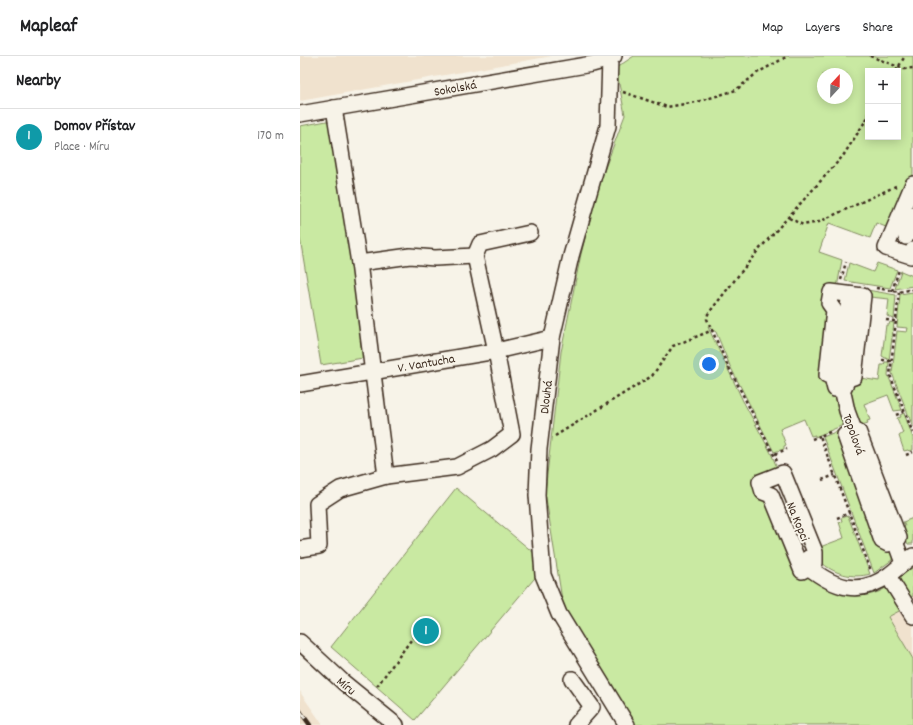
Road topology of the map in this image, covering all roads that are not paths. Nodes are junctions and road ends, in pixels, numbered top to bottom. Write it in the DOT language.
graph roads {
  1 [pos="612,58"];
  2 [pos="334,108"];
  3 [pos="300,114"];
  4 [pos="906,184"];
  5 [pos="913,214"];
  6 [pos="530,233"];
  7 [pos="910,244"];
  8 [pos="475,256"];
  9 [pos="359,263"];
  10 [pos="849,299"];
  11 [pos="552,338"];
  12 [pos="496,351"];
  13 [pos="374,371"];
  14 [pos="300,384"];
  15 [pos="841,387"];
  16 [pos="386,476"];
  17 [pos="300,549"];
  18 [pos="908,559"];
  19 [pos="808,567"];
  20 [pos="882,579"];
  21 [pos="913,616"];
  22 [pos="300,642"];
  23 [pos="572,679"];
  24 [pos="396,725"];
  25 [pos="576,725"];
  26 [pos="627,725"];
  1 -- 2 [label="street, Sokolská"];
  1 -- 11 [label="street, Dlouhá"];
  2 -- 3 [label="street, Sokolská"];
  2 -- 9 [label="street"];
  4 -- 7 [label="street"];
  5 -- 7 [label="street"];
  6 -- 8 [label="street"];
  8 -- 9 [label="street"];
  8 -- 12 [label="street"];
  9 -- 13 [label="street"];
  10 -- 15 [label="street, Topolová"];
  11 -- 12 [label="street, V. Vantucha"];
  11 -- 26 [label="street, Dlouhá"];
  12 -- 13 [label="street, V. Vantucha"];
  12 -- 16 [label="street"];
  13 -- 14 [label="street, V. Vantucha"];
  13 -- 16 [label="street"];
  15 -- 15 [label="street"];
  15 -- 18 [label="street, Topolová"];
  16 -- 17 [label="street"];
  18 -- 20 [label="street"];
  19 -- 19 [label="street, Na Kopci"];
  19 -- 20 [label="street"];
  20 -- 21 [label="street"];
  22 -- 24 [label="street, Míru"];
  23 -- 25 [label="street"];
}
